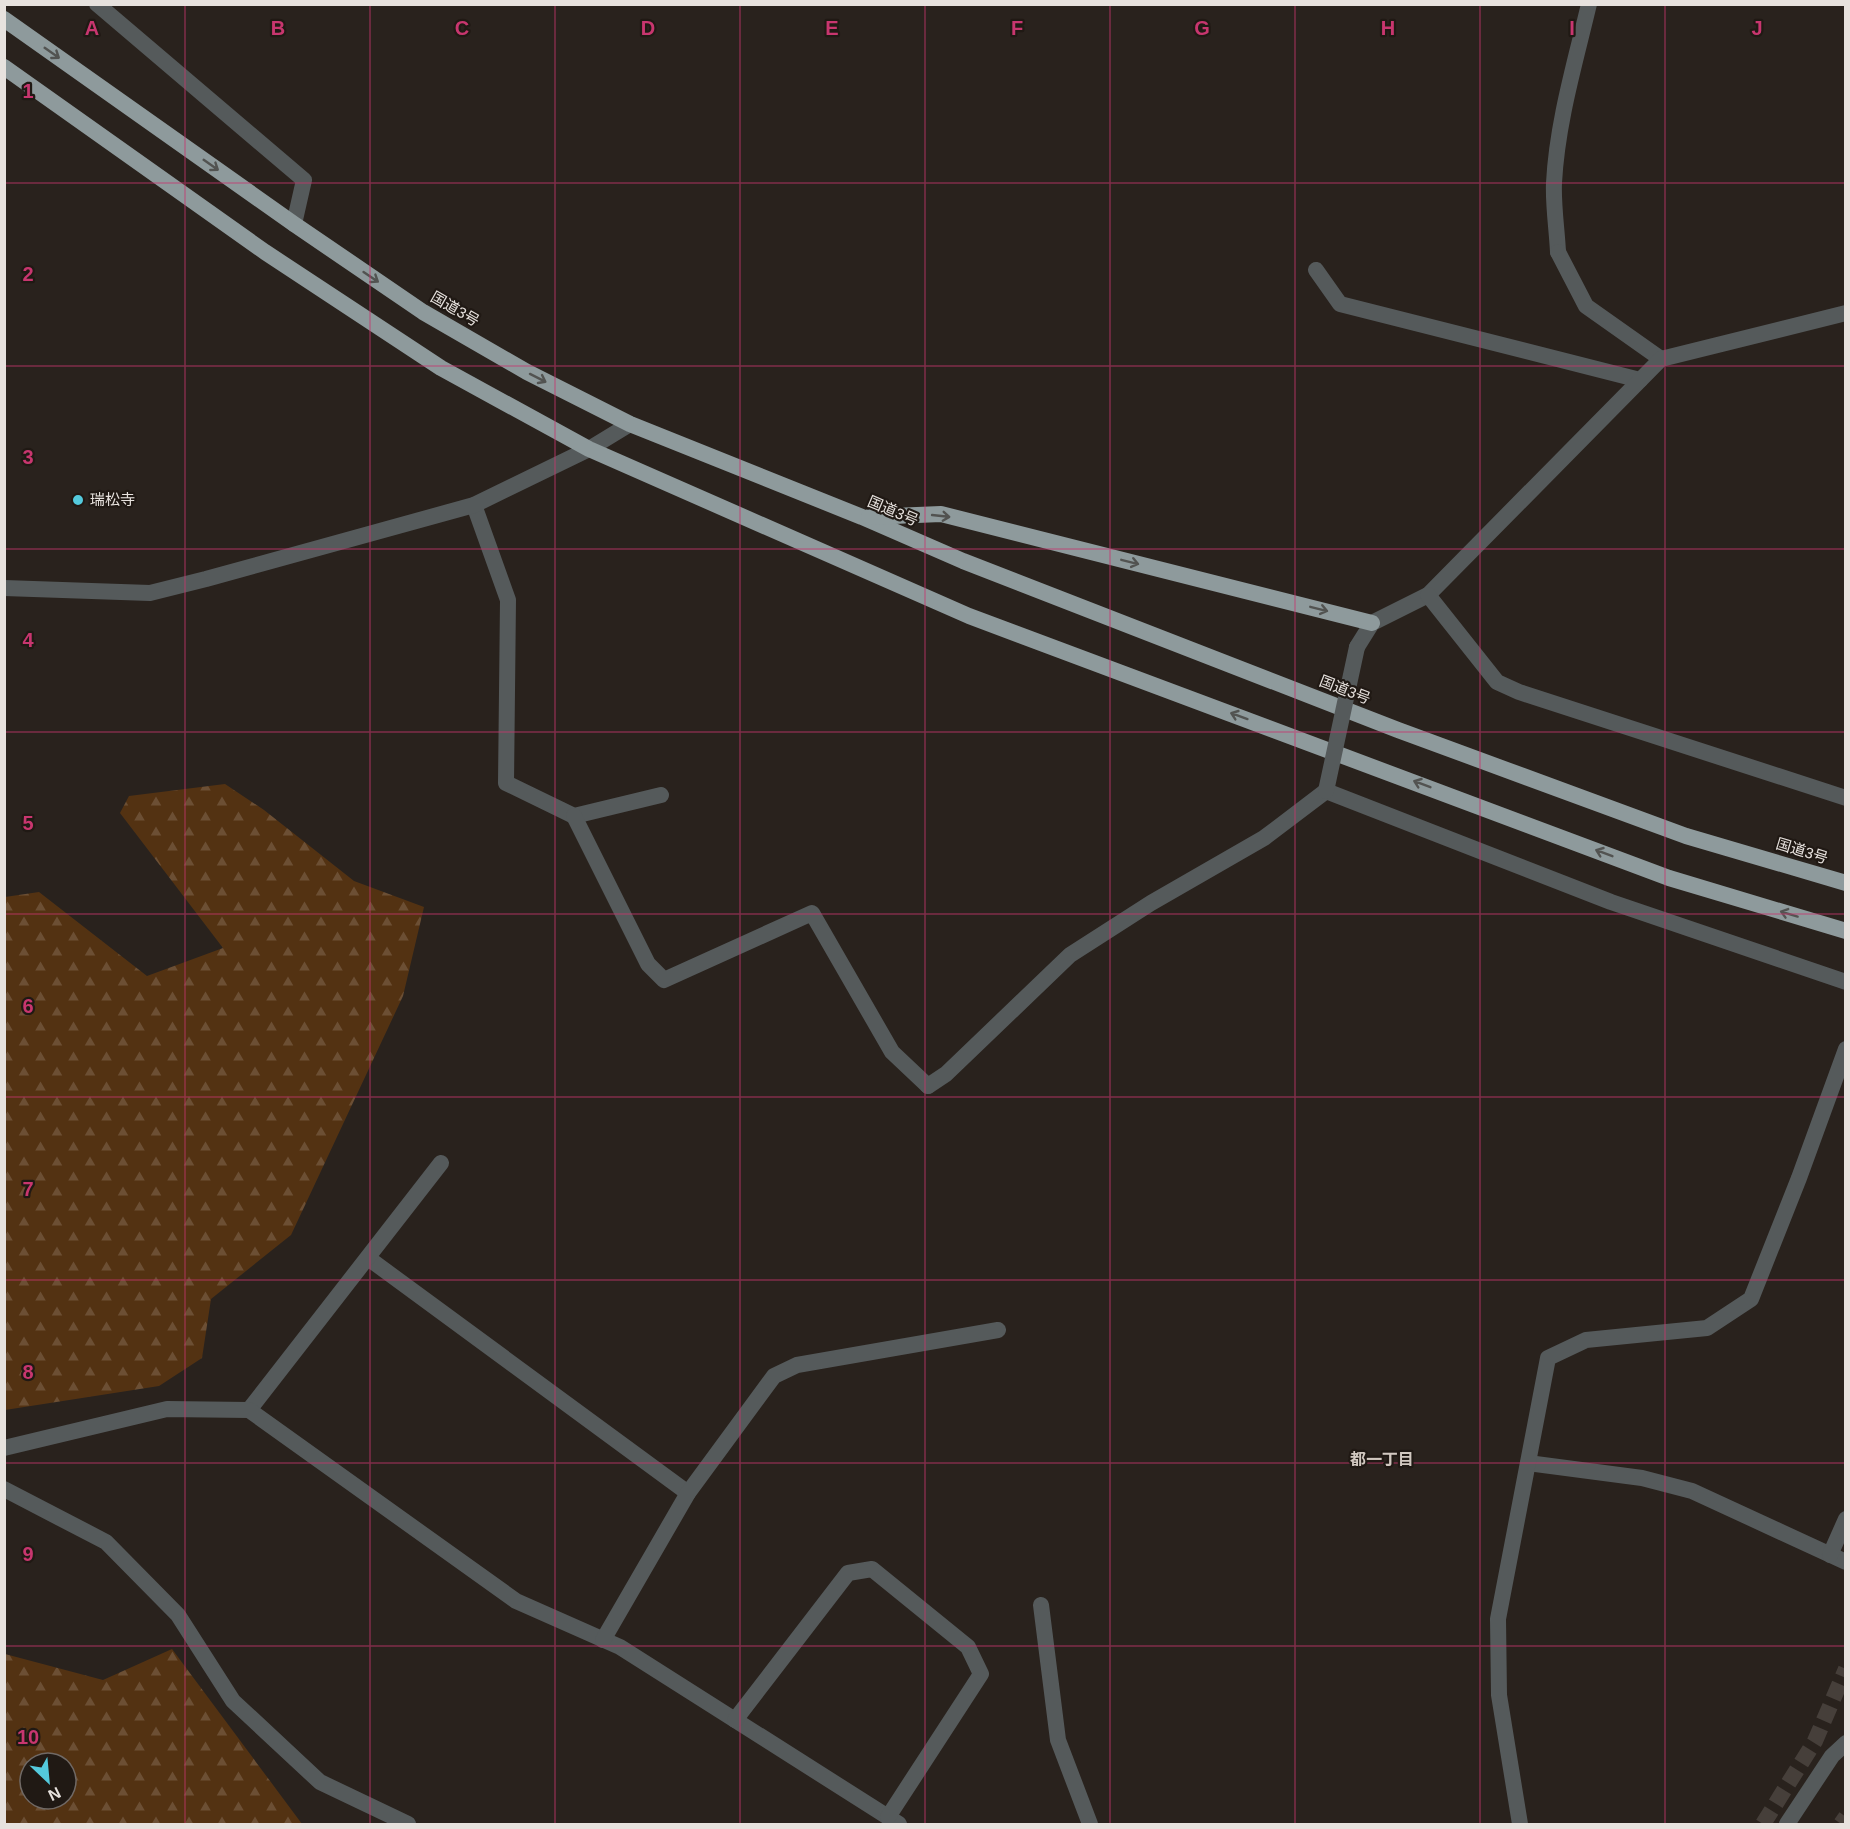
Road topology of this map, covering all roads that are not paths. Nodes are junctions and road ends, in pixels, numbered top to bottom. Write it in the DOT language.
graph roads {
  1 [pos="97,4"];
  2 [pos="1588,4"];
  3 [pos="4,19"];
  4 [pos="4,67"];
  5 [pos="294,224"];
  6 [pos="1316,270"];
  7 [pos="1845,313"];
  8 [pos="1660,359"];
  9 [pos="1640,380"];
  10 [pos="630,424"];
  11 [pos="589,449"];
  12 [pos="474,505"];
  13 [pos="862,517"];
  14 [pos="4,588"];
  15 [pos="1428,595"];
  16 [pos="1372,622"];
  17 [pos="1326,791"];
  18 [pos="661,795"];
  19 [pos="1845,798"];
  20 [pos="574,816"];
  21 [pos="1845,883"];
  22 [pos="1845,931"];
  23 [pos="1845,982"];
  24 [pos="1845,1049"];
  25 [pos="441,1163"];
  26 [pos="368,1258"];
  27 [pos="998,1330"];
  28 [pos="249,1410"];
  29 [pos="4,1448"];
  30 [pos="1528,1463"];
  31 [pos="4,1489"];
  32 [pos="688,1493"];
  33 [pos="1845,1519"];
  34 [pos="1830,1555"];
  35 [pos="1845,1562"];
  36 [pos="1041,1605"];
  37 [pos="603,1640"];
  38 [pos="735,1720"];
  39 [pos="1845,1743"];
  40 [pos="893,1821"];
  41 [pos="408,1824"];
  42 [pos="1090,1824"];
  43 [pos="1520,1824"];
  44 [pos="1786,1824"];
  1 -- 5 [label="street"];
  2 -- 8 [label="street"];
  3 -- 5 [label="highway, 国道3号, one-way"];
  4 -- 11 [label="highway"];
  5 -- 10 [label="highway, 国道3号, one-way"];
  6 -- 9 [label="street"];
  7 -- 8 [label="street"];
  8 -- 9 [label="street"];
  9 -- 15 [label="street"];
  10 -- 11 [label="street"];
  10 -- 13 [label="highway, 国道3号"];
  11 -- 12 [label="street"];
  22 -- 11 [label="highway, one-way"];
  12 -- 14 [label="street"];
  12 -- 20 [label="street"];
  13 -- 16 [label="highway, one-way"];
  13 -- 21 [label="highway, 国道3号"];
  15 -- 16 [label="street"];
  15 -- 19 [label="street"];
  16 -- 17 [label="street, bridge"];
  17 -- 20 [label="street"];
  17 -- 23 [label="street"];
  18 -- 20 [label="street"];
  24 -- 30 [label="street"];
  25 -- 26 [label="street"];
  26 -- 28 [label="street"];
  26 -- 32 [label="street"];
  27 -- 32 [label="street"];
  28 -- 29 [label="street"];
  28 -- 37 [label="street"];
  30 -- 34 [label="street"];
  30 -- 43 [label="street"];
  31 -- 41 [label="street"];
  32 -- 37 [label="street"];
  33 -- 34 [label="street"];
  34 -- 35 [label="street"];
  36 -- 42 [label="street"];
  37 -- 38 [label="street"];
  38 -- 40 [label="street"];
  38 -- 40 [label="street"];
  39 -- 44 [label="street"];
}
